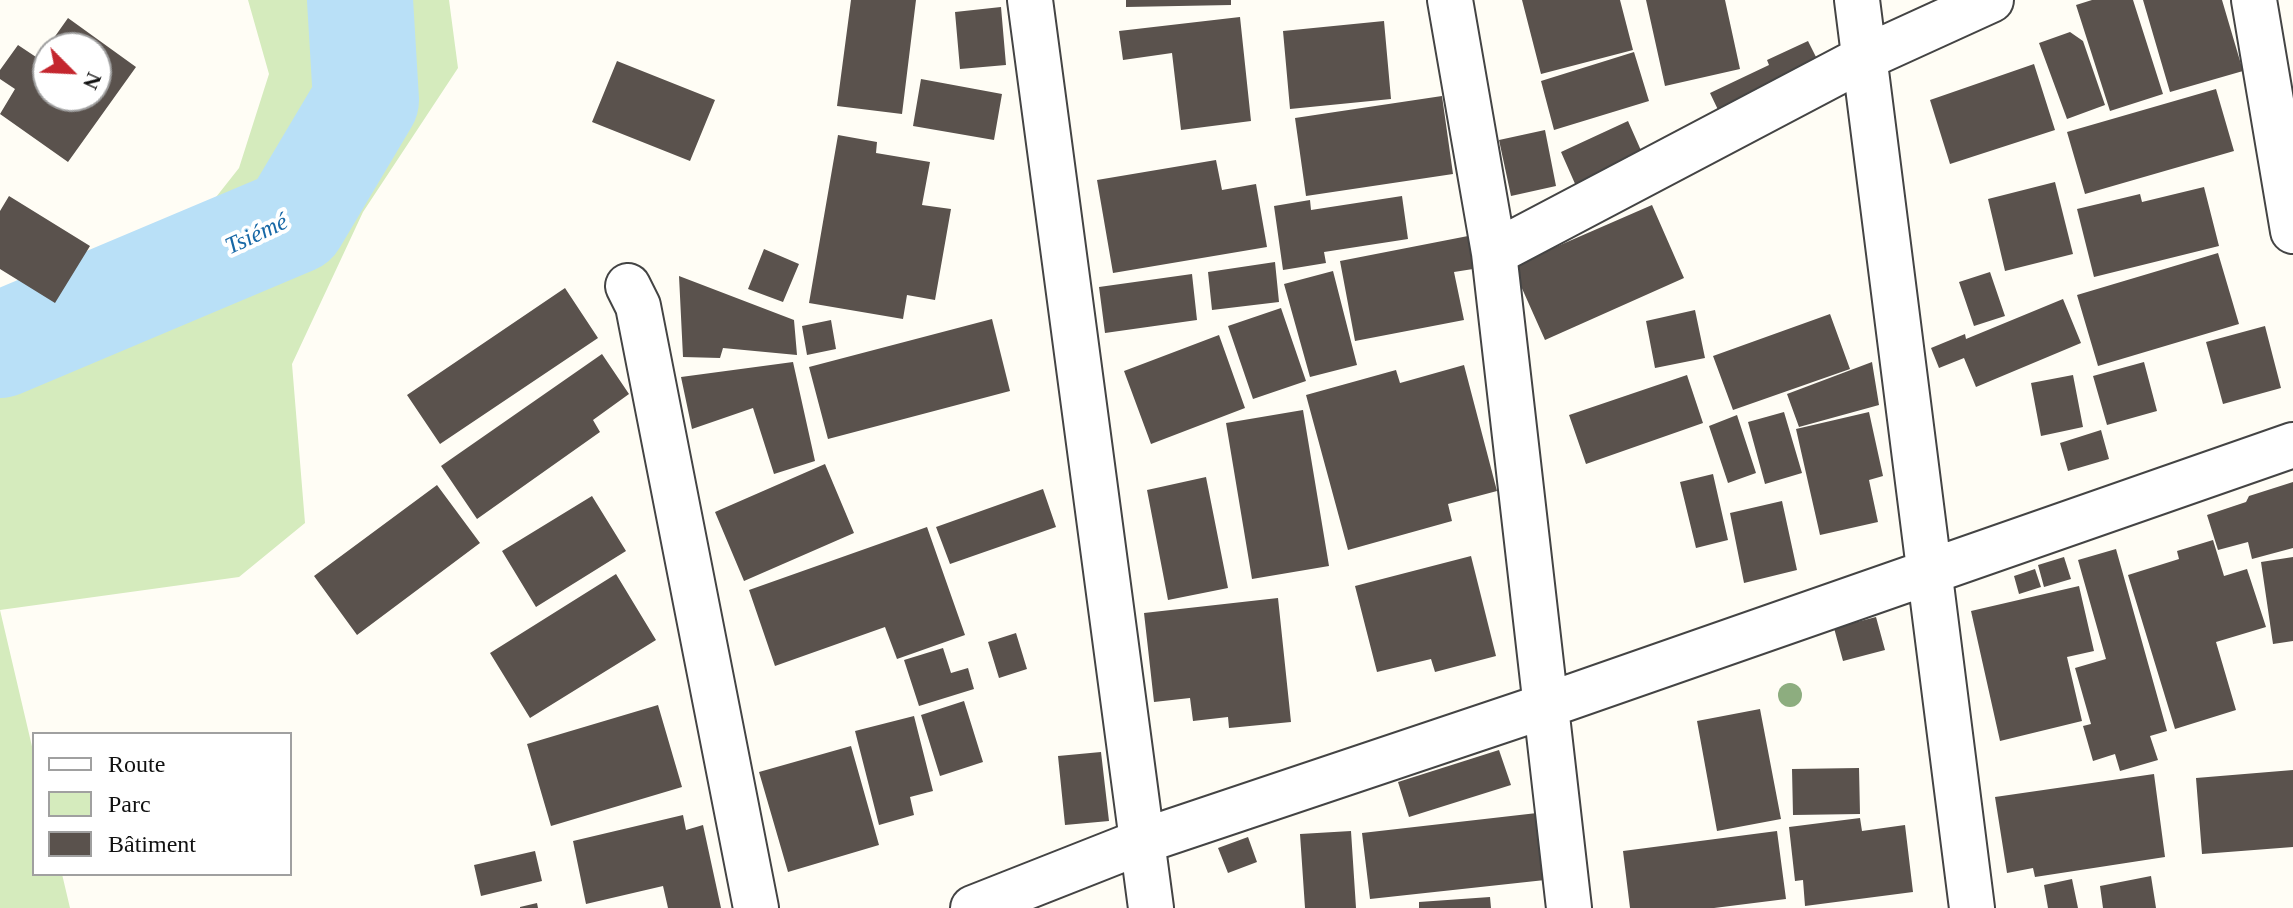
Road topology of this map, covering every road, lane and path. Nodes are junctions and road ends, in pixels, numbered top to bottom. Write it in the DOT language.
graph roads {
  1 [pos="1030,0"];
  2 [pos="1450,0"];
  3 [pos="1857,0"];
  4 [pos="1991,0"];
  5 [pos="2254,0"];
  6 [pos="1866,57"];
  7 [pos="2293,231"];
  8 [pos="1494,253"];
  9 [pos="628,286"];
  10 [pos="2293,445"];
  11 [pos="1928,574"];
  12 [pos="1545,706"];
  13 [pos="1143,841"];
  14 [pos="756,908"];
  15 [pos="973,908"];
  16 [pos="1151,908"];
  17 [pos="1569,908"];
  18 [pos="1972,908"];
  1 -- 13 [label="street"];
  2 -- 8 [label="street"];
  3 -- 6 [label="street"];
  4 -- 6 [label="street"];
  5 -- 7 [label="street"];
  6 -- 8 [label="street"];
  6 -- 11 [label="street"];
  8 -- 12 [label="street"];
  9 -- 14 [label="street"];
  10 -- 11 [label="street"];
  11 -- 12 [label="street"];
  11 -- 18 [label="street"];
  12 -- 13 [label="street"];
  12 -- 17 [label="street"];
  13 -- 15 [label="street"];
  13 -- 16 [label="street"];
}
